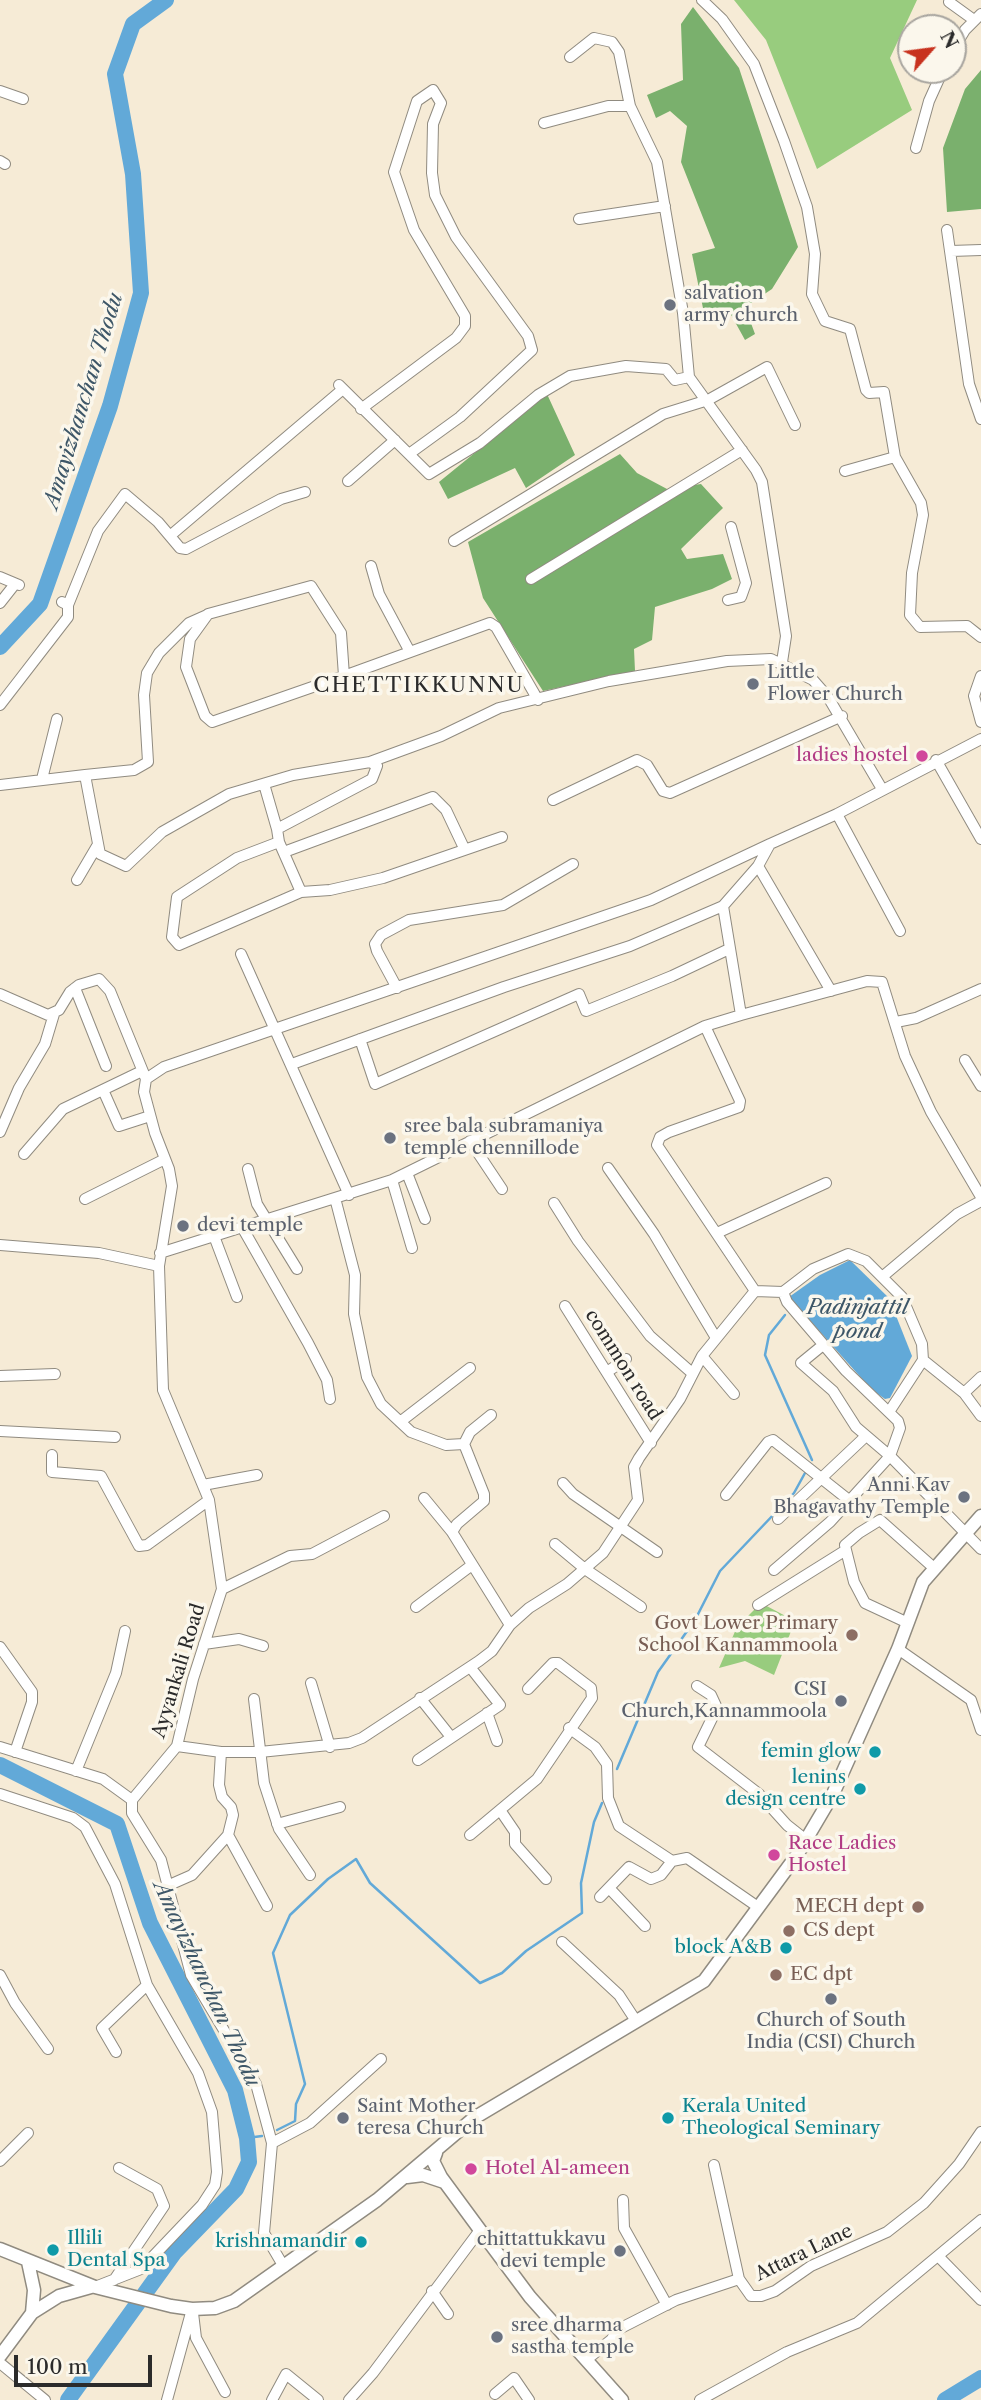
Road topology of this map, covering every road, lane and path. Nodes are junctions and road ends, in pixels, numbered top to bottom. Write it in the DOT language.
graph roads {
  1 [pos="702,0"];
  2 [pos="949,2"];
  3 [pos="977,17"];
  4 [pos="570,57"];
  5 [pos="937,84"];
  6 [pos="0,90"];
  7 [pos="23,99"];
  8 [pos="630,107"];
  9 [pos="544,123"];
  10 [pos="916,148"];
  11 [pos="665,206"];
  12 [pos="579,219"];
  13 [pos="947,230"];
  14 [pos="981,250"];
  15 [pos="951,251"];
  16 [pos="689,377"];
  17 [pos="708,400"];
  18 [pos="361,409"];
  19 [pos="981,419"];
  20 [pos="795,425"];
  21 [pos="395,440"];
  22 [pos="742,450"];
  23 [pos="410,454"];
  24 [pos="895,457"];
  25 [pos="845,471"];
  26 [pos="348,481"];
  27 [pos="305,492"];
  28 [pos="731,527"];
  29 [pos="171,535"];
  30 [pos="454,541"];
  31 [pos="372,566"];
  32 [pos="0,577"];
  33 [pos="531,579"];
  34 [pos="728,600"];
  35 [pos="0,603"];
  36 [pos="208,614"];
  37 [pos="981,637"];
  38 [pos="410,652"];
  39 [pos="782,662"];
  40 [pos="344,676"];
  41 [pos="981,676"];
  42 [pos="538,700"];
  43 [pos="0,705"];
  44 [pos="842,716"];
  45 [pos="57,719"];
  46 [pos="981,722"];
  47 [pos="981,739"];
  48 [pos="936,760"];
  49 [pos="370,762"];
  50 [pos="85,775"];
  51 [pos="42,779"];
  52 [pos="264,784"];
  53 [pos="0,785"];
  54 [pos="882,789"];
  55 [pos="553,800"];
  56 [pos="836,814"];
  57 [pos="277,829"];
  58 [pos="502,837"];
  59 [pos="981,839"];
  60 [pos="770,844"];
  61 [pos="97,846"];
  62 [pos="282,847"];
  63 [pos="464,848"];
  64 [pos="573,864"];
  65 [pos="758,866"];
  66 [pos="76,880"];
  67 [pos="302,892"];
  68 [pos="723,906"];
  69 [pos="900,931"];
  70 [pos="729,949"];
  71 [pos="241,954"];
  72 [pos="75,988"];
  73 [pos="397,988"];
  74 [pos="981,989"];
  75 [pos="831,990"];
  76 [pos="0,994"];
  77 [pos="54,1014"];
  78 [pos="741,1015"];
  79 [pos="896,1022"];
  80 [pos="705,1026"];
  81 [pos="275,1030"];
  82 [pos="359,1039"];
  83 [pos="965,1060"];
  84 [pos="292,1064"];
  85 [pos="106,1066"];
  86 [pos="144,1075"];
  87 [pos="981,1086"];
  88 [pos="103,1090"];
  89 [pos="150,1116"];
  90 [pos="0,1132"];
  91 [pos="470,1141"];
  92 [pos="24,1154"];
  93 [pos="165,1159"];
  94 [pos="608,1168"];
  95 [pos="248,1169"];
  96 [pos="407,1172"];
  97 [pos="392,1180"];
  98 [pos="826,1183"];
  99 [pos="502,1189"];
  100 [pos="349,1195"];
  101 [pos="335,1198"];
  102 [pos="85,1199"];
  103 [pos="981,1199"];
  104 [pos="554,1203"];
  105 [pos="266,1219"];
  106 [pos="425,1219"];
  107 [pos="242,1227"];
  108 [pos="717,1233"];
  109 [pos="214,1236"];
  110 [pos="0,1245"];
  111 [pos="412,1248"];
  112 [pos="160,1253"];
  113 [pos="159,1266"];
  114 [pos="297,1269"];
  115 [pos="882,1277"];
  116 [pos="755,1291"];
  117 [pos="783,1292"];
  118 [pos="237,1297"];
  119 [pos="565,1306"];
  120 [pos="716,1338"];
  121 [pos="824,1345"];
  122 [pos="702,1356"];
  123 [pos="626,1359"];
  124 [pos="923,1360"];
  125 [pos="470,1368"];
  126 [pos="607,1372"];
  127 [pos="692,1373"];
  128 [pos="55,1374"];
  129 [pos="0,1376"];
  130 [pos="981,1377"];
  131 [pos="734,1394"];
  132 [pos="964,1394"];
  133 [pos="330,1399"];
  134 [pos="888,1412"];
  135 [pos="491,1415"];
  136 [pos="981,1416"];
  137 [pos="400,1422"];
  138 [pos="0,1432"];
  139 [pos="866,1436"];
  140 [pos="116,1437"];
  141 [pos="651,1443"];
  142 [pos="464,1444"];
  143 [pos="52,1455"];
  144 [pos="890,1456"];
  145 [pos="257,1475"];
  146 [pos="822,1478"];
  147 [pos="563,1483"];
  148 [pos="203,1485"];
  149 [pos="726,1495"];
  150 [pos="424,1498"];
  151 [pos="209,1500"];
  152 [pos="850,1501"];
  153 [pos="384,1516"];
  154 [pos="981,1516"];
  155 [pos="778,1519"];
  156 [pos="620,1528"];
  157 [pos="452,1532"];
  158 [pos="965,1533"];
  159 [pos="555,1544"];
  160 [pos="981,1549"];
  161 [pos="846,1550"];
  162 [pos="657,1552"];
  163 [pos="472,1565"];
  164 [pos="934,1568"];
  165 [pos="584,1569"];
  166 [pos="774,1570"];
  167 [pos="222,1589"];
  168 [pos="758,1605"];
  169 [pos="416,1607"];
  170 [pos="641,1607"];
  171 [pos="908,1623"];
  172 [pos="510,1625"];
  173 [pos="125,1631"];
  174 [pos="204,1644"];
  175 [pos="263,1646"];
  176 [pos="0,1647"];
  177 [pos="898,1649"];
  178 [pos="470,1667"];
  179 [pos="311,1683"];
  180 [pos="697,1686"];
  181 [pos="528,1689"];
  182 [pos="420,1698"];
  183 [pos="254,1699"];
  184 [pos="487,1713"];
  185 [pos="569,1728"];
  186 [pos="981,1730"];
  187 [pos="451,1737"];
  188 [pos="497,1741"];
  189 [pos="177,1746"];
  190 [pos="0,1747"];
  191 [pos="330,1747"];
  192 [pos="15,1752"];
  193 [pos="221,1752"];
  194 [pos="260,1752"];
  195 [pos="418,1759"];
  196 [pos="76,1771"];
  197 [pos="0,1794"];
  198 [pos="132,1800"];
  199 [pos="341,1807"];
  200 [pos="500,1810"];
  201 [pos="277,1824"];
  202 [pos="228,1835"];
  203 [pos="470,1835"];
  204 [pos="806,1840"];
  205 [pos="672,1861"];
  206 [pos="310,1875"];
  207 [pos="546,1879"];
  208 [pos="167,1886"];
  209 [pos="609,1888"];
  210 [pos="600,1897"];
  211 [pos="267,1906"];
  212 [pos="758,1907"];
  213 [pos="645,1926"];
  214 [pos="562,1942"];
  215 [pos="0,1975"];
  216 [pos="147,1985"];
  217 [pos="636,2021"];
  218 [pos="48,2049"];
  219 [pos="116,2052"];
  220 [pos="381,2059"];
  221 [pos="981,2132"];
  222 [pos="28,2133"];
  223 [pos="272,2143"];
  224 [pos="436,2153"];
  225 [pos="0,2161"];
  226 [pos="715,2165"];
  227 [pos="119,2168"];
  228 [pos="404,2178"];
  229 [pos="444,2182"];
  230 [pos="623,2200"];
  231 [pos="981,2220"];
  232 [pos="480,2230"];
  233 [pos="0,2249"];
  234 [pos="938,2256"];
  235 [pos="29,2262"];
  236 [pos="284,2267"];
  237 [pos="739,2279"];
  238 [pos="112,2285"];
  239 [pos="95,2287"];
  240 [pos="432,2291"];
  241 [pos="981,2300"];
  242 [pos="667,2305"];
  243 [pos="192,2309"];
  244 [pos="32,2313"];
  245 [pos="448,2314"];
  246 [pos="0,2356"];
  247 [pos="586,2361"];
  248 [pos="0,2363"];
  249 [pos="225,2392"];
  250 [pos="495,2394"];
  251 [pos="45,2400"];
  252 [pos="167,2400"];
  253 [pos="272,2400"];
  254 [pos="318,2400"];
  255 [pos="349,2400"];
  256 [pos="529,2400"];
  257 [pos="622,2400"];
  258 [pos="700,2400"];
  1 -- 24 [label="street"];
  2 -- 3 [label="street"];
  4 -- 8 [label="street"];
  5 -- 10 [label="street"];
  6 -- 7 [label="street"];
  8 -- 9 [label="street"];
  8 -- 11 [label="street"];
  11 -- 12 [label="street"];
  11 -- 16 [label="street"];
  13 -- 15 [label="street"];
  14 -- 15 [label="street"];
  15 -- 19 [label="street"];
  16 -- 17 [label="street"];
  16 -- 23 [label="street"];
  17 -- 20 [label="street"];
  17 -- 22 [label="street"];
  17 -- 30 [label="street"];
  18 -- 21 [label="street"];
  18 -- 23 [label="street"];
  18 -- 29 [label="street"];
  21 -- 23 [label="street"];
  21 -- 26 [label="street"];
  22 -- 33 [label="street"];
  22 -- 39 [label="street"];
  24 -- 25 [label="street"];
  24 -- 37 [label="street"];
  27 -- 29 [label="street"];
  28 -- 34 [label="street"];
  29 -- 43 [label="street"];
  31 -- 38 [label="street"];
  32 -- 35 [label="street"];
  36 -- 40 [label="street"];
  36 -- 40 [label="street"];
  36 -- 50 [label="street"];
  38 -- 40 [label="street"];
  38 -- 42 [label="street"];
  39 -- 42 [label="street"];
  39 -- 44 [label="street"];
  41 -- 46 [label="street"];
  42 -- 49 [label="street"];
  44 -- 54 [label="street"];
  44 -- 55 [label="street"];
  45 -- 51 [label="street"];
  47 -- 48 [label="street"];
  48 -- 54 [label="street"];
  48 -- 59 [label="street"];
  49 -- 52 [label="street"];
  49 -- 57 [label="street"];
  50 -- 51 [label="street"];
  50 -- 61 [label="street"];
  51 -- 53 [label="street"];
  52 -- 57 [label="street"];
  52 -- 61 [label="street"];
  54 -- 56 [label="street"];
  56 -- 60 [label="street"];
  56 -- 69 [label="street"];
  57 -- 62 [label="street"];
  58 -- 63 [label="street"];
  60 -- 65 [label="street"];
  60 -- 73 [label="street"];
  61 -- 66 [label="street"];
  62 -- 63 [label="street"];
  62 -- 67 [label="street"];
  62 -- 67 [label="street"];
  63 -- 67 [label="street"];
  64 -- 73 [label="street"];
  65 -- 68 [label="street"];
  65 -- 75 [label="street"];
  68 -- 70 [label="street"];
  68 -- 82 [label="street"];
  70 -- 78 [label="street"];
  70 -- 82 [label="street"];
  71 -- 81 [label="street"];
  72 -- 77 [label="street"];
  72 -- 85 [label="street"];
  72 -- 86 [label="street, Ayyankali Road"];
  73 -- 81 [label="street"];
  74 -- 79 [label="street"];
  75 -- 78 [label="street"];
  75 -- 79 [label="street"];
  76 -- 77 [label="street"];
  77 -- 90 [label="street"];
  78 -- 80 [label="street"];
  79 -- 103 [label="street"];
  80 -- 91 [label="street"];
  80 -- 108 [label="street"];
  81 -- 84 [label="street"];
  81 -- 86 [label="street"];
  82 -- 84 [label="street"];
  83 -- 87 [label="street"];
  84 -- 100 [label="street"];
  86 -- 88 [label="street"];
  86 -- 89 [label="street, Ayyankali Road"];
  88 -- 89 [label="street"];
  88 -- 92 [label="street"];
  89 -- 93 [label="street, Ayyankali Road"];
  91 -- 96 [label="street"];
  91 -- 99 [label="street"];
  93 -- 102 [label="street"];
  93 -- 112 [label="street, Ayyankali Road"];
  94 -- 120 [label="street"];
  95 -- 105 [label="street"];
  96 -- 97 [label="street"];
  96 -- 106 [label="street"];
  97 -- 100 [label="street"];
  97 -- 111 [label="street"];
  98 -- 108 [label="street"];
  100 -- 101 [label="street"];
  101 -- 105 [label="street"];
  101 -- 137 [label="street"];
  103 -- 115 [label="street"];
  104 -- 127 [label="street"];
  105 -- 107 [label="street"];
  105 -- 114 [label="street"];
  107 -- 109 [label="street"];
  107 -- 133 [label="street"];
  108 -- 116 [label="street"];
  109 -- 112 [label="street"];
  109 -- 118 [label="street"];
  110 -- 113 [label="street"];
  112 -- 113 [label="street, Ayyankali Road"];
  113 -- 148 [label="street, Ayyankali Road"];
  115 -- 117 [label="street"];
  115 -- 124 [label="street"];
  116 -- 117 [label="street"];
  116 -- 120 [label="street"];
  117 -- 121 [label="street"];
  119 -- 126 [label="street, common road"];
  120 -- 122 [label="street"];
  121 -- 134 [label="street"];
  121 -- 139 [label="street"];
  122 -- 127 [label="street"];
  122 -- 131 [label="street"];
  123 -- 126 [label="street"];
  124 -- 132 [label="street"];
  124 -- 134 [label="street"];
  125 -- 137 [label="street"];
  126 -- 141 [label="street, common road"];
  127 -- 141 [label="street"];
  128 -- 129 [label="street"];
  130 -- 132 [label="street"];
  132 -- 136 [label="street"];
  134 -- 144 [label="street"];
  135 -- 142 [label="street"];
  137 -- 142 [label="street"];
  138 -- 140 [label="street"];
  139 -- 144 [label="street"];
  139 -- 146 [label="street"];
  141 -- 156 [label="street"];
  142 -- 157 [label="street"];
  143 -- 151 [label="street"];
  144 -- 152 [label="street"];
  144 -- 158 [label="street"];
  145 -- 148 [label="street"];
  146 -- 149 [label="street"];
  146 -- 152 [label="street"];
  146 -- 155 [label="street"];
  147 -- 156 [label="street"];
  148 -- 151 [label="street, Ayyankali Road"];
  150 -- 157 [label="street"];
  151 -- 167 [label="street, Ayyankali Road"];
  152 -- 166 [label="street"];
  153 -- 167 [label="street"];
  154 -- 158 [label="main road"];
  156 -- 162 [label="street"];
  156 -- 165 [label="street"];
  157 -- 163 [label="street"];
  158 -- 160 [label="street"];
  158 -- 164 [label="main road"];
  159 -- 165 [label="street"];
  161 -- 164 [label="street"];
  161 -- 168 [label="street"];
  161 -- 171 [label="street"];
  163 -- 169 [label="street"];
  163 -- 172 [label="street"];
  164 -- 171 [label="main road"];
  165 -- 170 [label="street"];
  165 -- 172 [label="street"];
  167 -- 174 [label="street, Ayyankali Road"];
  171 -- 177 [label="main road"];
  172 -- 178 [label="street"];
  173 -- 196 [label="street"];
  174 -- 175 [label="street"];
  174 -- 189 [label="street, Ayyankali Road"];
  176 -- 192 [label="street"];
  177 -- 186 [label="street"];
  177 -- 204 [label="main road"];
  178 -- 182 [label="street"];
  178 -- 184 [label="street"];
  179 -- 191 [label="street"];
  180 -- 204 [label="street"];
  181 -- 185 [label="street"];
  182 -- 187 [label="street"];
  182 -- 191 [label="street"];
  183 -- 194 [label="street"];
  184 -- 187 [label="street"];
  184 -- 188 [label="street"];
  185 -- 200 [label="street"];
  185 -- 205 [label="street"];
  187 -- 195 [label="street"];
  189 -- 193 [label="street"];
  189 -- 198 [label="street, Ayyankali Road"];
  190 -- 192 [label="street"];
  191 -- 194 [label="street"];
  192 -- 196 [label="street"];
  193 -- 194 [label="street"];
  193 -- 202 [label="street"];
  194 -- 201 [label="street"];
  196 -- 198 [label="street"];
  197 -- 216 [label="street"];
  198 -- 208 [label="street"];
  199 -- 201 [label="street"];
  200 -- 203 [label="street"];
  200 -- 207 [label="street"];
  201 -- 206 [label="street"];
  202 -- 208 [label="street"];
  202 -- 211 [label="street"];
  204 -- 212 [label="main road"];
  205 -- 209 [label="street"];
  205 -- 212 [label="street"];
  208 -- 223 [label="street"];
  209 -- 210 [label="street"];
  209 -- 213 [label="street"];
  212 -- 217 [label="main road"];
  214 -- 217 [label="street"];
  215 -- 218 [label="street"];
  216 -- 219 [label="street"];
  216 -- 238 [label="street"];
  217 -- 224 [label="main road"];
  220 -- 223 [label="street"];
  221 -- 237 [label="street, Attara Lane"];
  222 -- 225 [label="street"];
  223 -- 236 [label="street"];
  224 -- 228 [label="main road"];
  224 -- 229 [label="main road"];
  226 -- 237 [label="street"];
  227 -- 238 [label="street"];
  228 -- 229 [label="main road"];
  228 -- 236 [label="main road"];
  229 -- 232 [label="main road"];
  230 -- 242 [label="street"];
  231 -- 234 [label="street"];
  232 -- 240 [label="street"];
  232 -- 247 [label="main road"];
  233 -- 235 [label="main road"];
  234 -- 241 [label="street"];
  234 -- 258 [label="street"];
  235 -- 239 [label="main road"];
  235 -- 244 [label="main road"];
  236 -- 243 [label="main road"];
  237 -- 242 [label="street, Attara Lane"];
  238 -- 239 [label="main road"];
  238 -- 243 [label="main road"];
  239 -- 244 [label="main road"];
  240 -- 245 [label="street"];
  240 -- 255 [label="street"];
  242 -- 247 [label="street, Attara Lane"];
  243 -- 249 [label="street"];
  243 -- 252 [label="street"];
  244 -- 246 [label="main road"];
  247 -- 257 [label="main road"];
  248 -- 251 [label="street"];
  250 -- 256 [label="street"];
  253 -- 254 [label="street"];
}
